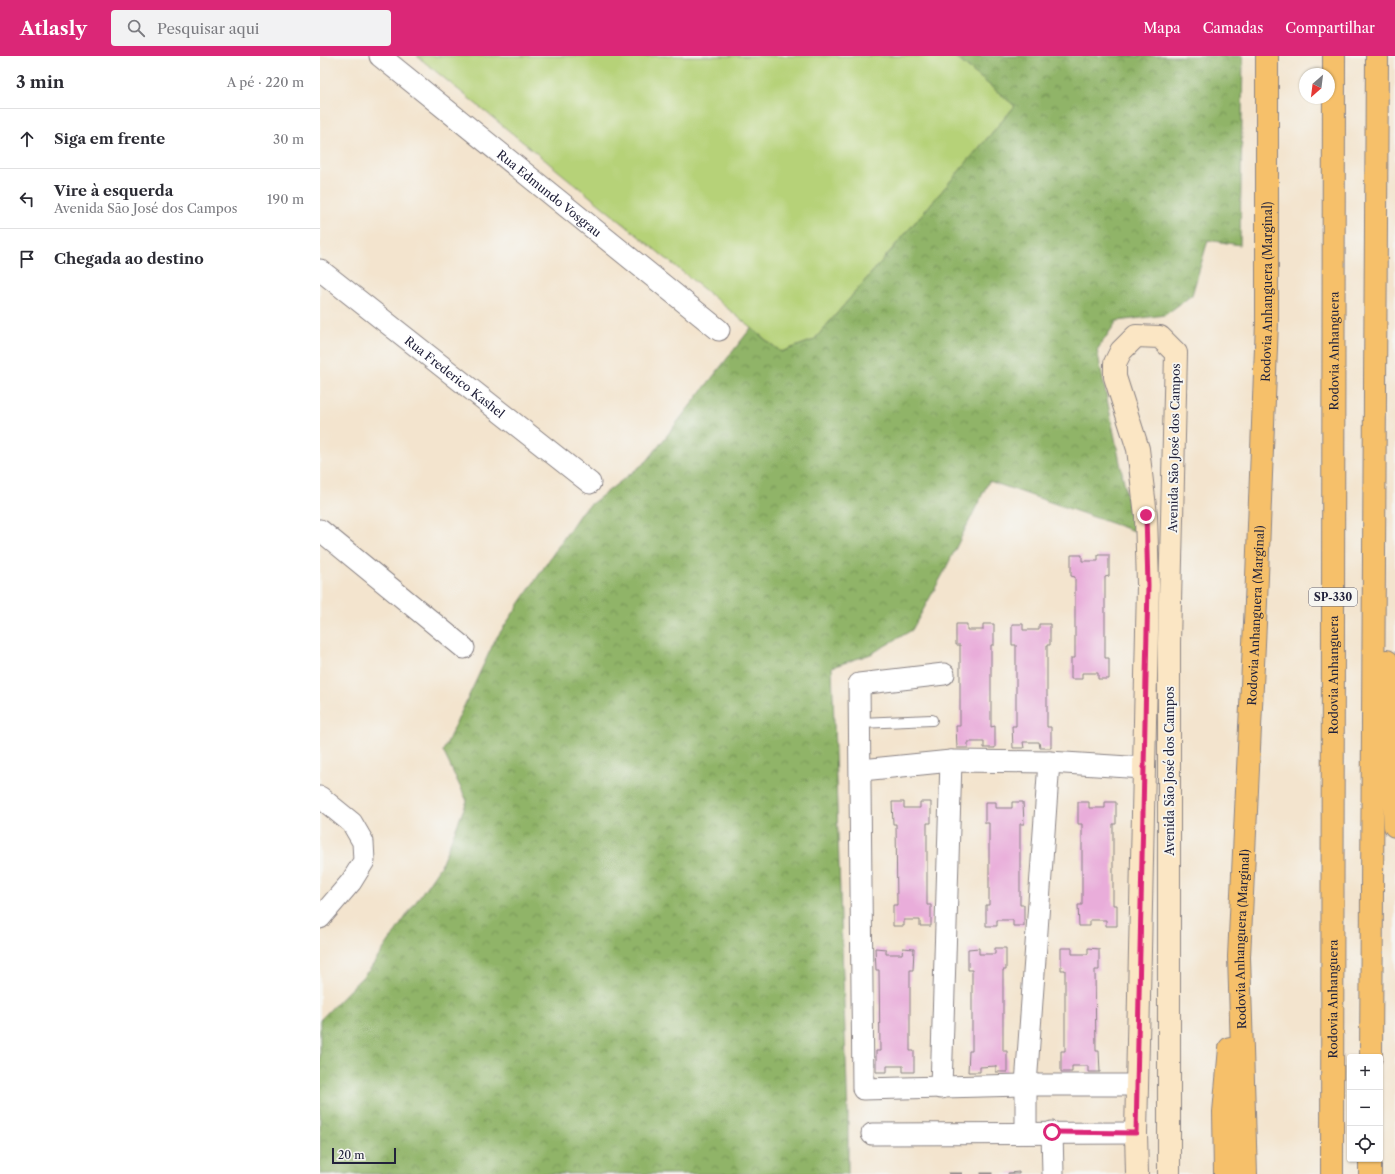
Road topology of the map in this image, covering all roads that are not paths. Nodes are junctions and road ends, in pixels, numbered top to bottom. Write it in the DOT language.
graph roads {
  1 [pos="380,56"];
  2 [pos="1267,56"];
  3 [pos="1334,56"];
  4 [pos="1377,56"];
  5 [pos="320,270"];
  6 [pos="719,330"];
  7 [pos="1374,416"];
  8 [pos="590,483"];
  9 [pos="320,530"];
  10 [pos="464,648"];
  11 [pos="944,674"];
  12 [pos="932,720"];
  13 [pos="860,723"];
  14 [pos="950,762"];
  15 [pos="1049,762"];
  16 [pos="1144,768"];
  17 [pos="862,770"];
  18 [pos="320,797"];
  19 [pos="1395,826"];
  20 [pos="320,918"];
  21 [pos="1239,957"];
  22 [pos="1371,1054"];
  23 [pos="1026,1085"];
  24 [pos="1137,1085"];
  25 [pos="941,1088"];
  26 [pos="1052,1132"];
  27 [pos="1026,1133"];
  28 [pos="1136,1133"];
  29 [pos="872,1134"];
  30 [pos="1370,1162"];
  31 [pos="1053,1174"];
  32 [pos="1137,1174"];
  33 [pos="1168,1174"];
  34 [pos="1225,1174"];
  35 [pos="1246,1174"];
  36 [pos="1332,1174"];
  37 [pos="1370,1174"];
  1 -- 6 [label="street, Rua Edmundo Vosgrau"];
  2 -- 21 [label="highway, Rodovia Anhanguera (Marginal)"];
  3 -- 36 [label="highway, Rodovia Anhanguera / SP-330"];
  4 -- 7 [label="highway, SP-330"];
  5 -- 8 [label="street, Rua Frederico Kashel"];
  7 -- 19 [label="highway"];
  7 -- 22 [label="highway, SP-330"];
  9 -- 10 [label="street"];
  11 -- 13 [label="street"];
  12 -- 13 [label="lane"];
  13 -- 17 [label="street"];
  14 -- 15 [label="street"];
  14 -- 17 [label="street"];
  14 -- 25 [label="street"];
  15 -- 16 [label="street"];
  15 -- 23 [label="street"];
  16 -- 24 [label="street, Avenida São José dos Campos"];
  16 -- 33 [label="street, Avenida São José dos Campos"];
  17 -- 25 [label="street"];
  18 -- 20 [label="street"];
  21 -- 34 [label="highway"];
  21 -- 35 [label="highway, Rodovia Anhanguera (Marginal)"];
  23 -- 24 [label="street"];
  23 -- 25 [label="street"];
  23 -- 27 [label="street"];
  24 -- 28 [label="street, Avenida São José dos Campos"];
  26 -- 27 [label="street"];
  26 -- 28 [label="street"];
  26 -- 31 [label="street"];
  27 -- 29 [label="street"];
  28 -- 32 [label="street, Avenida São José dos Campos"];
  30 -- 37 [label="highway"];
}
